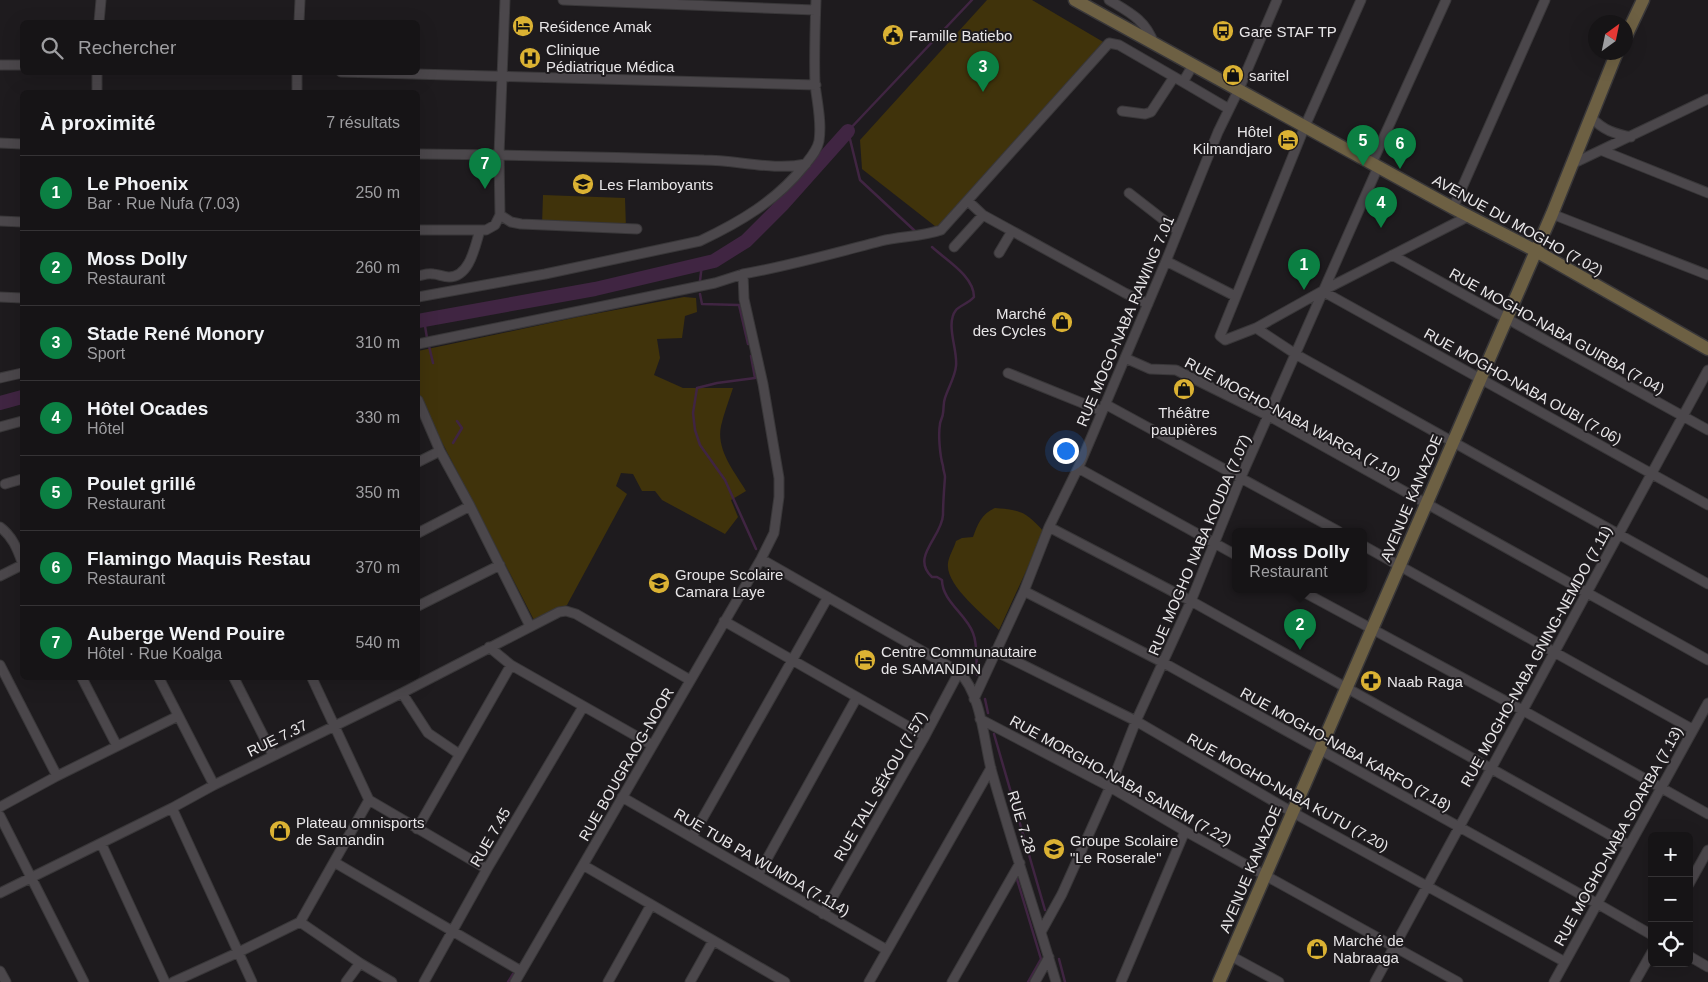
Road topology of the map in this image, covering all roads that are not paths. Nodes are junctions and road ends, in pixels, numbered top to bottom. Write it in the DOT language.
graph roads {
  1 [pos="101,0"];
  2 [pos="300,0"];
  3 [pos="505,0"];
  4 [pos="562,0"];
  5 [pos="816,0"];
  6 [pos="1075,0"];
  7 [pos="1109,0"];
  8 [pos="1278,0"];
  9 [pos="1361,0"];
  10 [pos="1446,0"];
  11 [pos="1545,0"];
  12 [pos="1641,1"];
  13 [pos="815,10"];
  14 [pos="100,20"];
  15 [pos="300,20"];
  16 [pos="1633,20"];
  17 [pos="1154,44"];
  18 [pos="1614,60"];
  19 [pos="1193,64"];
  20 [pos="0,65"];
  21 [pos="20,65"];
  22 [pos="420,74"];
  23 [pos="97,75"];
  24 [pos="297,75"];
  25 [pos="501,77"];
  26 [pos="1179,80"];
  27 [pos="816,85"];
  28 [pos="1239,89"];
  29 [pos="97,90"];
  30 [pos="297,90"];
  31 [pos="1708,99"];
  32 [pos="1697,105"];
  33 [pos="1229,109"];
  34 [pos="1708,110"];
  35 [pos="1122,111"];
  36 [pos="1592,118"];
  37 [pos="1305,126"];
  38 [pos="1632,137"];
  39 [pos="0,143"];
  40 [pos="20,144"];
  41 [pos="1603,151"];
  42 [pos="420,154"];
  43 [pos="499,154"];
  44 [pos="806,164"];
  45 [pos="1572,164"];
  46 [pos="1375,165"];
  47 [pos="1129,192"];
  48 [pos="1708,193"];
  49 [pos="968,201"];
  50 [pos="1454,208"];
  51 [pos="1552,214"];
  52 [pos="500,215"];
  53 [pos="983,215"];
  54 [pos="1469,216"];
  55 [pos="0,221"];
  56 [pos="20,222"];
  57 [pos="638,229"];
  58 [pos="420,230"];
  59 [pos="480,230"];
  60 [pos="1012,231"];
  61 [pos="1178,231"];
  62 [pos="954,247"];
  63 [pos="1536,251"];
  64 [pos="999,253"];
  65 [pos="1392,255"];
  66 [pos="1166,262"];
  67 [pos="742,274"];
  68 [pos="1708,275"];
  69 [pos="420,276"];
  70 [pos="1325,290"];
  71 [pos="1235,296"];
  72 [pos="0,297"];
  73 [pos="420,297"];
  74 [pos="20,298"];
  75 [pos="1148,304"];
  76 [pos="1506,317"];
  77 [pos="1256,328"];
  78 [pos="420,344"];
  79 [pos="1708,349"];
  80 [pos="1296,355"];
  81 [pos="1125,358"];
  82 [pos="1708,370"];
  83 [pos="20,373"];
  84 [pos="1008,373"];
  85 [pos="0,378"];
  86 [pos="1480,378"];
  87 [pos="420,405"];
  88 [pos="1103,408"];
  89 [pos="1268,416"];
  90 [pos="1683,416"];
  91 [pos="20,422"];
  92 [pos="0,427"];
  93 [pos="1708,430"];
  94 [pos="1452,442"];
  95 [pos="440,451"];
  96 [pos="420,461"];
  97 [pos="1078,468"];
  98 [pos="1652,473"];
  99 [pos="1242,477"];
  100 [pos="20,480"];
  101 [pos="5,484"];
  102 [pos="1426,504"];
  103 [pos="1708,505"];
  104 [pos="470,506"];
  105 [pos="0,527"];
  106 [pos="1049,527"];
  107 [pos="1333,528"];
  108 [pos="420,532"];
  109 [pos="1619,534"];
  110 [pos="1215,544"];
  111 [pos="1367,548"];
  112 [pos="1232,554"];
  113 [pos="20,558"];
  114 [pos="761,559"];
  115 [pos="20,565"];
  116 [pos="500,565"];
  117 [pos="1399,566"];
  118 [pos="0,576"];
  119 [pos="1708,584"];
  120 [pos="1024,592"];
  121 [pos="1587,592"];
  122 [pos="1305,593"];
  123 [pos="828,597"];
  124 [pos="1191,601"];
  125 [pos="420,605"];
  126 [pos="724,621"];
  127 [pos="530,626"];
  128 [pos="1371,629"];
  129 [pos="489,647"];
  130 [pos="995,651"];
  131 [pos="1556,652"];
  132 [pos="1708,660"];
  133 [pos="793,661"];
  134 [pos="1164,663"];
  135 [pos="0,665"];
  136 [pos="511,665"];
  137 [pos="960,672"];
  138 [pos="83,680"];
  139 [pos="160,680"];
  140 [pos="235,680"];
  141 [pos="313,680"];
  142 [pos="690,680"];
  143 [pos="1347,688"];
  144 [pos="402,693"];
  145 [pos="857,697"];
  146 [pos="974,699"];
  147 [pos="1708,703"];
  148 [pos="583,707"];
  149 [pos="1524,711"];
  150 [pos="178,716"];
  151 [pos="980,719"];
  152 [pos="1136,721"];
  153 [pos="335,725"];
  154 [pos="1692,729"];
  155 [pos="925,736"];
  156 [pos="652,745"];
  157 [pos="117,746"];
  158 [pos="1319,750"];
  159 [pos="459,754"];
  160 [pos="273,755"];
  161 [pos="991,768"];
  162 [pos="1491,768"];
  163 [pos="57,776"];
  164 [pos="214,785"];
  165 [pos="1110,787"];
  166 [pos="1661,788"];
  167 [pos="622,797"];
  168 [pos="368,800"];
  169 [pos="0,807"];
  170 [pos="172,808"];
  171 [pos="1292,812"];
  172 [pos="1708,814"];
  173 [pos="0,816"];
  174 [pos="1458,828"];
  175 [pos="417,830"];
  176 [pos="1185,831"];
  177 [pos="692,837"];
  178 [pos="101,843"];
  179 [pos="1628,846"];
  180 [pos="1708,850"];
  181 [pos="334,862"];
  182 [pos="1020,864"];
  183 [pos="583,865"];
  184 [pos="487,869"];
  185 [pos="1264,874"];
  186 [pos="758,875"];
  187 [pos="1693,877"];
  188 [pos="31,878"];
  189 [pos="1428,885"];
  190 [pos="0,893"];
  191 [pos="651,904"];
  192 [pos="1598,904"];
  193 [pos="823,914"];
  194 [pos="300,922"];
  195 [pos="453,931"];
  196 [pos="1041,932"];
  197 [pos="1648,934"];
  198 [pos="713,941"];
  199 [pos="1394,946"];
  200 [pos="887,950"];
  201 [pos="239,952"];
  202 [pos="1231,956"];
  203 [pos="1049,957"];
  204 [pos="1693,958"];
  205 [pos="1648,959"];
  206 [pos="1565,962"];
  207 [pos="360,963"];
  208 [pos="1708,967"];
  209 [pos="0,971"];
  210 [pos="521,971"];
  211 [pos="6,982"];
  212 [pos="84,982"];
  213 [pos="166,982"];
  214 [pos="173,982"];
  215 [pos="252,982"];
  216 [pos="346,982"];
  217 [pos="392,982"];
  218 [pos="424,982"];
  219 [pos="515,982"];
  220 [pos="608,982"];
  221 [pos="690,982"];
  222 [pos="785,982"];
  223 [pos="869,982"];
  224 [pos="952,982"];
  225 [pos="1035,982"];
  226 [pos="1056,982"];
  227 [pos="1121,982"];
  228 [pos="1219,982"];
  229 [pos="1278,982"];
  230 [pos="1375,982"];
  231 [pos="1458,982"];
  232 [pos="1554,982"];
  233 [pos="1635,982"];
  1 -- 14 [label="street"];
  2 -- 15 [label="street"];
  3 -- 25 [label="street"];
  4 -- 13 [label="street"];
  5 -- 13 [label="street"];
  6 -- 17 [label="street, AVENUE DU MOGHO (7.02)"];
  7 -- 17 [label="street"];
  8 -- 28 [label="street, RUE MOGO-NABA RAWING 7.01"];
  9 -- 37 [label="street"];
  10 -- 46 [label="street, RUE MOGHO NABA KOUDA (7.07)"];
  11 -- 50 [label="street"];
  12 -- 16 [label="street"];
  13 -- 27 [label="street"];
  17 -- 19 [label="street, AVENUE DU MOGHO (7.02)"];
  18 -- 36 [label="street, AVENUE KANAZOE"];
  19 -- 26 [label="street"];
  19 -- 28 [label="street, AVENUE DU MOGHO (7.02)"];
  20 -- 21 [label="street"];
  22 -- 25 [label="street"];
  23 -- 29 [label="street"];
  24 -- 30 [label="street"];
  25 -- 27 [label="street"];
  25 -- 43 [label="street"];
  26 -- 33 [label="street"];
  26 -- 35 [label="street"];
  26 -- 49 [label="street"];
  27 -- 44 [label="street"];
  28 -- 33 [label="street, RUE MOGO-NABA RAWING 7.01"];
  28 -- 37 [label="street, AVENUE DU MOGHO (7.02)"];
  31 -- 32 [label="street"];
  32 -- 34 [label="street"];
  32 -- 38 [label="street"];
  33 -- 61 [label="street, RUE MOGO-NABA RAWING 7.01"];
  36 -- 38 [label="street"];
  36 -- 45 [label="street, AVENUE KANAZOE"];
  37 -- 46 [label="street, AVENUE DU MOGHO (7.02)"];
  37 -- 71 [label="street"];
  38 -- 41 [label="street"];
  39 -- 40 [label="street"];
  41 -- 45 [label="street"];
  41 -- 48 [label="street"];
  42 -- 43 [label="street"];
  43 -- 44 [label="street"];
  43 -- 52 [label="street"];
  44 -- 73 [label="street"];
  45 -- 51 [label="street, AVENUE KANAZOE"];
  46 -- 50 [label="street, AVENUE DU MOGHO (7.02)"];
  46 -- 70 [label="street, RUE MOGHO NABA KOUDA (7.07)"];
  47 -- 61 [label="street"];
  49 -- 53 [label="street"];
  49 -- 67 [label="street"];
  50 -- 54 [label="street, AVENUE DU MOGHO (7.02)"];
  51 -- 63 [label="street, AVENUE KANAZOE"];
  51 -- 68 [label="street"];
  52 -- 57 [label="street"];
  52 -- 59 [label="street"];
  53 -- 60 [label="street"];
  53 -- 62 [label="street"];
  54 -- 63 [label="street, AVENUE DU MOGHO (7.02)"];
  54 -- 65 [label="street"];
  55 -- 56 [label="street"];
  58 -- 59 [label="street"];
  59 -- 69 [label="street"];
  60 -- 64 [label="street"];
  60 -- 75 [label="street"];
  61 -- 66 [label="street, RUE MOGO-NABA RAWING 7.01"];
  63 -- 76 [label="street, AVENUE KANAZOE"];
  63 -- 79 [label="street, AVENUE DU MOGHO (7.02)"];
  65 -- 70 [label="street"];
  65 -- 76 [label="street, RUE MOGHO-NABA GUIRBA (7.04)"];
  66 -- 71 [label="street"];
  66 -- 75 [label="street, RUE MOGO-NABA RAWING 7.01"];
  67 -- 78 [label="street"];
  67 -- 114 [label="street, RUE BOUGRAOG-NOOR"];
  70 -- 77 [label="street"];
  70 -- 80 [label="street, RUE MOGHO NABA KOUDA (7.07)"];
  70 -- 86 [label="street, RUE MOGHO-NABA OUBI (7.06)"];
  71 -- 77 [label="street"];
  72 -- 74 [label="street"];
  75 -- 81 [label="street, RUE MOGO-NABA RAWING 7.01"];
  76 -- 86 [label="street, AVENUE KANAZOE"];
  76 -- 90 [label="street, RUE MOGHO-NABA GUIRBA (7.04)"];
  77 -- 80 [label="street"];
  80 -- 89 [label="street, RUE MOGHO NABA KOUDA (7.07)"];
  80 -- 94 [label="street"];
  81 -- 88 [label="street, RUE MOGO-NABA RAWING 7.01"];
  81 -- 89 [label="street, RUE MOGHO-NABA WARGA (7.10)"];
  82 -- 90 [label="street, RUE MOGHO-NABA GNING-NEMDO (7.11)"];
  83 -- 85 [label="street"];
  84 -- 88 [label="street"];
  86 -- 94 [label="street, AVENUE KANAZOE"];
  86 -- 98 [label="street, RUE MOGHO-NABA OUBI (7.06)"];
  87 -- 95 [label="street"];
  88 -- 97 [label="street, RUE MOGO-NABA RAWING 7.01"];
  88 -- 99 [label="street"];
  89 -- 99 [label="street, RUE MOGHO NABA KOUDA (7.07)"];
  89 -- 102 [label="street, RUE MOGHO-NABA WARGA (7.10)"];
  90 -- 93 [label="street, RUE MOGHO-NABA GUIRBA (7.04)"];
  90 -- 98 [label="street, RUE MOGHO-NABA GNING-NEMDO (7.11)"];
  91 -- 92 [label="street"];
  94 -- 102 [label="street, AVENUE KANAZOE"];
  94 -- 109 [label="street"];
  95 -- 96 [label="street"];
  95 -- 104 [label="street"];
  97 -- 106 [label="street, RUE MOGO-NABA RAWING 7.01"];
  97 -- 110 [label="street"];
  98 -- 103 [label="street, RUE MOGHO-NABA OUBI (7.06)"];
  98 -- 109 [label="street, RUE MOGHO-NABA GNING-NEMDO (7.11)"];
  99 -- 107 [label="street"];
  99 -- 110 [label="street, RUE MOGHO NABA KOUDA (7.07)"];
  100 -- 101 [label="street"];
  102 -- 117 [label="street, AVENUE KANAZOE"];
  102 -- 121 [label="street, RUE MOGHO-NABA WARGA (7.10)"];
  104 -- 108 [label="street"];
  104 -- 116 [label="street"];
  105 -- 113 [label="street"];
  106 -- 120 [label="street, RUE MOGO-NABA RAWING 7.01"];
  106 -- 124 [label="street"];
  109 -- 119 [label="street"];
  109 -- 121 [label="street, RUE MOGHO-NABA GNING-NEMDO (7.11)"];
  110 -- 112 [label="street"];
  110 -- 124 [label="street, RUE MOGHO NABA KOUDA (7.07)"];
  111 -- 117 [label="street"];
  114 -- 123 [label="street"];
  114 -- 126 [label="street, RUE BOUGRAOG-NOOR"];
  115 -- 118 [label="street"];
  116 -- 125 [label="street"];
  116 -- 127 [label="street"];
  117 -- 128 [label="street, AVENUE KANAZOE"];
  117 -- 131 [label="street"];
  120 -- 130 [label="street, RUE MOGO-NABA RAWING 7.01"];
  120 -- 134 [label="street, RUE MOGHO-NABA KARFO (7.18)"];
  121 -- 131 [label="street, RUE MOGHO-NABA GNING-NEMDO (7.11)"];
  121 -- 132 [label="street, RUE MOGHO-NABA WARGA (7.10)"];
  122 -- 128 [label="street"];
  123 -- 133 [label="street"];
  123 -- 137 [label="street"];
  124 -- 134 [label="street, RUE MOGHO NABA KOUDA (7.07)"];
  124 -- 143 [label="street"];
  126 -- 133 [label="street"];
  126 -- 142 [label="street, RUE BOUGRAOG-NOOR"];
  127 -- 129 [label="street, RUE 7.37"];
  127 -- 142 [label="street, RUE 7.37"];
  128 -- 143 [label="street, AVENUE KANAZOE"];
  128 -- 149 [label="street"];
  129 -- 136 [label="street"];
  129 -- 144 [label="street, RUE 7.37"];
  130 -- 146 [label="street, RUE MOGO-NABA RAWING 7.01"];
  130 -- 152 [label="street, RUE MOGHO-NABA KUTU (7.20)"];
  131 -- 149 [label="street, RUE MOGHO-NABA GNING-NEMDO (7.11)"];
  131 -- 154 [label="street"];
  133 -- 145 [label="street"];
  133 -- 177 [label="street"];
  134 -- 152 [label="street, RUE MOGHO NABA KOUDA (7.07)"];
  134 -- 158 [label="street, RUE MOGHO-NABA KARFO (7.18)"];
  135 -- 163 [label="street"];
  136 -- 148 [label="street"];
  136 -- 159 [label="street"];
  137 -- 146 [label="street, RUE 7.28"];
  137 -- 155 [label="street, RUE TALL SÉKOU (7.57)"];
  138 -- 157 [label="street"];
  139 -- 150 [label="street"];
  140 -- 160 [label="street"];
  141 -- 153 [label="street"];
  142 -- 156 [label="street, RUE BOUGRAOG-NOOR"];
  143 -- 158 [label="street, AVENUE KANAZOE"];
  143 -- 162 [label="street"];
  144 -- 153 [label="street, RUE 7.37"];
  144 -- 159 [label="street"];
  145 -- 155 [label="street"];
  145 -- 186 [label="street"];
  146 -- 151 [label="street, RUE 7.28"];
  147 -- 154 [label="street, RUE MOGHO-NABA SOARBA (7.13)"];
  148 -- 156 [label="street"];
  148 -- 184 [label="street, RUE 7.45"];
  149 -- 162 [label="street, RUE MOGHO-NABA GNING-NEMDO (7.11)"];
  149 -- 166 [label="street"];
  150 -- 157 [label="street"];
  150 -- 164 [label="street"];
  151 -- 161 [label="street, RUE 7.28"];
  151 -- 165 [label="street, RUE MORGHO-NABA SANEM (7.22)"];
  152 -- 165 [label="street, RUE MOGHO NABA KOUDA (7.07)"];
  152 -- 171 [label="street, RUE MOGHO-NABA KUTU (7.20)"];
  153 -- 160 [label="street, RUE 7.37"];
  153 -- 168 [label="street"];
  154 -- 166 [label="street, RUE MOGHO-NABA SOARBA (7.13)"];
  155 -- 193 [label="street, RUE TALL SÉKOU (7.57)"];
  156 -- 167 [label="street, RUE BOUGRAOG-NOOR"];
  157 -- 163 [label="street"];
  158 -- 171 [label="street, AVENUE KANAZOE"];
  158 -- 174 [label="street, RUE MOGHO-NABA KARFO (7.18)"];
  159 -- 175 [label="street"];
  160 -- 164 [label="street, RUE 7.37"];
  161 -- 182 [label="street, RUE 7.28"];
  161 -- 200 [label="street"];
  162 -- 174 [label="street, RUE MOGHO-NABA GNING-NEMDO (7.11)"];
  162 -- 179 [label="street"];
  163 -- 169 [label="street"];
  164 -- 170 [label="street, RUE 7.37"];
  165 -- 176 [label="street, RUE MORGHO-NABA SANEM (7.22)"];
  165 -- 196 [label="street, RUE MOGHO NABA KOUDA (7.07)"];
  166 -- 172 [label="street"];
  166 -- 179 [label="street, RUE MOGHO-NABA SOARBA (7.13)"];
  167 -- 177 [label="street, RUE TUB PA WUMDA (7.114)"];
  167 -- 183 [label="street, RUE BOUGRAOG-NOOR"];
  168 -- 175 [label="street"];
  168 -- 181 [label="street"];
  170 -- 178 [label="street, RUE 7.37"];
  170 -- 201 [label="street"];
  171 -- 185 [label="street, AVENUE KANAZOE"];
  171 -- 189 [label="street, RUE MOGHO-NABA KUTU (7.20)"];
  173 -- 188 [label="street"];
  174 -- 189 [label="street, RUE MOGHO-NABA GNING-NEMDO (7.11)"];
  174 -- 192 [label="street, RUE MOGHO-NABA KARFO (7.18)"];
  175 -- 184 [label="street"];
  176 -- 185 [label="street, RUE MORGHO-NABA SANEM (7.22)"];
  176 -- 227 [label="street"];
  177 -- 186 [label="street, RUE TUB PA WUMDA (7.114)"];
  178 -- 188 [label="street, RUE 7.37"];
  178 -- 213 [label="street"];
  179 -- 192 [label="street, RUE MOGHO-NABA SOARBA (7.13)"];
  180 -- 187 [label="street"];
  181 -- 194 [label="street"];
  181 -- 195 [label="street"];
  182 -- 196 [label="street, RUE 7.28"];
  182 -- 224 [label="street"];
  183 -- 191 [label="street"];
  183 -- 210 [label="street, RUE BOUGRAOG-NOOR"];
  184 -- 195 [label="street, RUE 7.45"];
  185 -- 199 [label="street, RUE MORGHO-NABA SANEM (7.22)"];
  185 -- 202 [label="street, AVENUE KANAZOE"];
  186 -- 193 [label="street, RUE TUB PA WUMDA (7.114)"];
  188 -- 190 [label="street, RUE 7.37"];
  188 -- 212 [label="street"];
  189 -- 199 [label="street, RUE MOGHO-NABA GNING-NEMDO (7.11)"];
  189 -- 206 [label="street, RUE MOGHO-NABA KUTU (7.20)"];
  191 -- 198 [label="street"];
  191 -- 220 [label="street"];
  192 -- 197 [label="street, RUE MOGHO-NABA KARFO (7.18)"];
  192 -- 206 [label="street, RUE MOGHO-NABA SOARBA (7.13)"];
  193 -- 200 [label="street, RUE TUB PA WUMDA (7.114)"];
  194 -- 201 [label="street"];
  194 -- 207 [label="street"];
  195 -- 210 [label="street"];
  195 -- 218 [label="street, RUE 7.45"];
  196 -- 203 [label="street, RUE 7.28"];
  198 -- 221 [label="street"];
  198 -- 222 [label="street"];
  199 -- 230 [label="street, RUE MOGHO-NABA GNING-NEMDO (7.11)"];
  199 -- 231 [label="street, RUE MORGHO-NABA SANEM (7.22)"];
  200 -- 223 [label="street"];
  201 -- 214 [label="street"];
  201 -- 215 [label="street"];
  202 -- 228 [label="street, AVENUE KANAZOE"];
  202 -- 229 [label="street"];
  203 -- 225 [label="street"];
  203 -- 226 [label="street, RUE 7.28"];
  204 -- 208 [label="street"];
  205 -- 233 [label="street"];
  206 -- 232 [label="street, RUE MOGHO-NABA SOARBA (7.13)"];
  207 -- 216 [label="street"];
  207 -- 217 [label="street"];
  209 -- 211 [label="street"];
  210 -- 219 [label="street, RUE BOUGRAOG-NOOR"];
}
